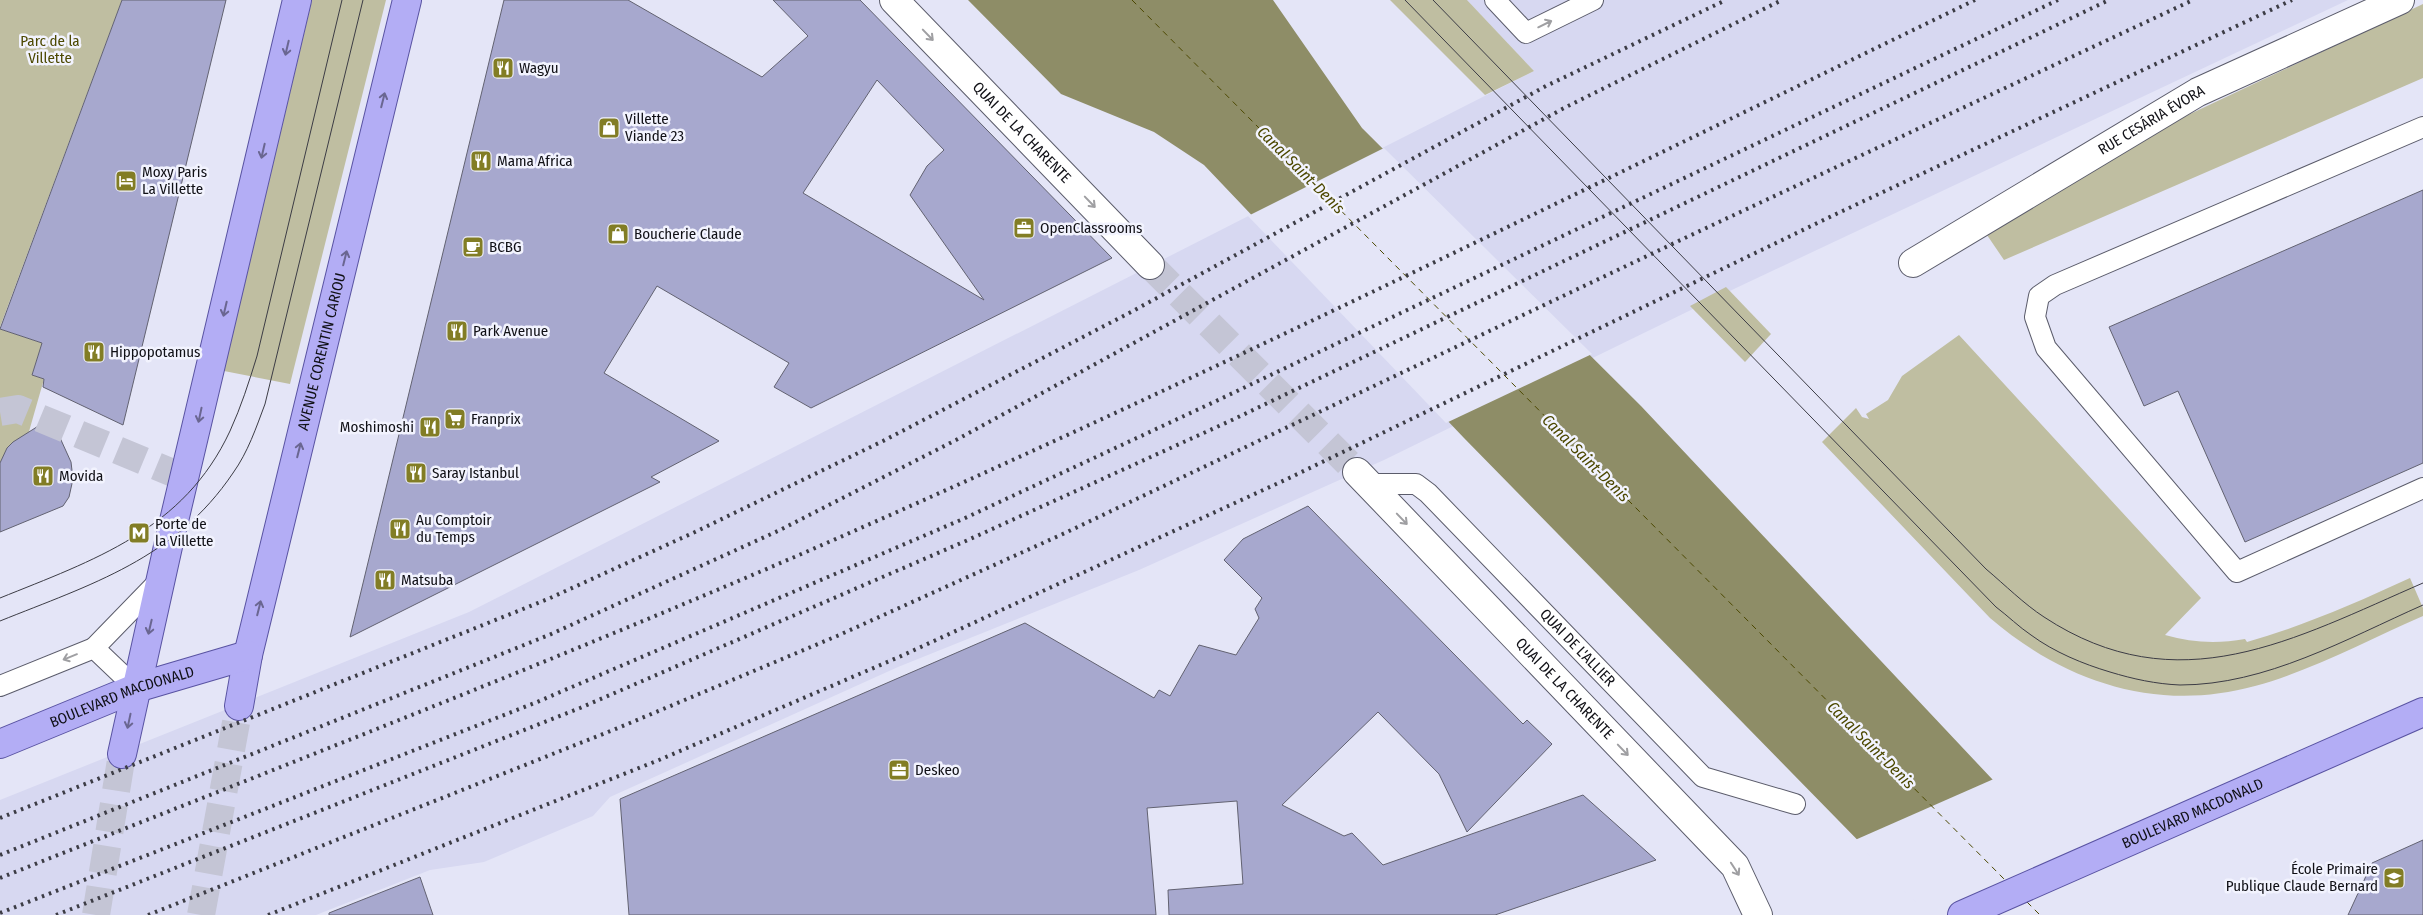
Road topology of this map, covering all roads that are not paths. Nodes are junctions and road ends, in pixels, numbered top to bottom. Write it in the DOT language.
graph roads {
  1 [pos="297,0"];
  2 [pos="407,0"];
  3 [pos="894,0"];
  4 [pos="1495,0"];
  5 [pos="1593,0"];
  6 [pos="2400,0"];
  7 [pos="2423,127"];
  8 [pos="1912,263"];
  9 [pos="1150,264"];
  10 [pos="1363,478"];
  11 [pos="2423,488"];
  12 [pos="160,580"];
  13 [pos="94,648"];
  14 [pos="248,655"];
  15 [pos="0,686"];
  16 [pos="136,688"];
  17 [pos="239,706"];
  18 [pos="2423,712"];
  19 [pos="0,744"];
  20 [pos="122,754"];
  21 [pos="1795,804"];
  22 [pos="1758,915"];
  23 [pos="1962,915"];
  1 -- 12 [label="main road, one-way"];
  14 -- 2 [label="main road, AVENUE CORENTIN CARIOU, one-way"];
  3 -- 9 [label="street, QUAI DE LA CHARENTE, one-way"];
  4 -- 5 [label="lane, one-way"];
  6 -- 8 [label="street, RUE CESÁRIA ÉVORA"];
  7 -- 11 [label="lane"];
  10 -- 21 [label="lane, QUAI DE L'ALLIER"];
  10 -- 22 [label="street, QUAI DE LA CHARENTE, one-way"];
  12 -- 13 [label="lane"];
  12 -- 16 [label="main road, one-way"];
  13 -- 15 [label="lane, one-way"];
  13 -- 16 [label="lane"];
  14 -- 16 [label="main road, BOULEVARD MACDONALD"];
  14 -- 17 [label="main road, AVENUE CORENTIN CARIOU"];
  16 -- 19 [label="main road, BOULEVARD MACDONALD"];
  16 -- 20 [label="main road, one-way"];
  18 -- 23 [label="main road, BOULEVARD MACDONALD"];
}
